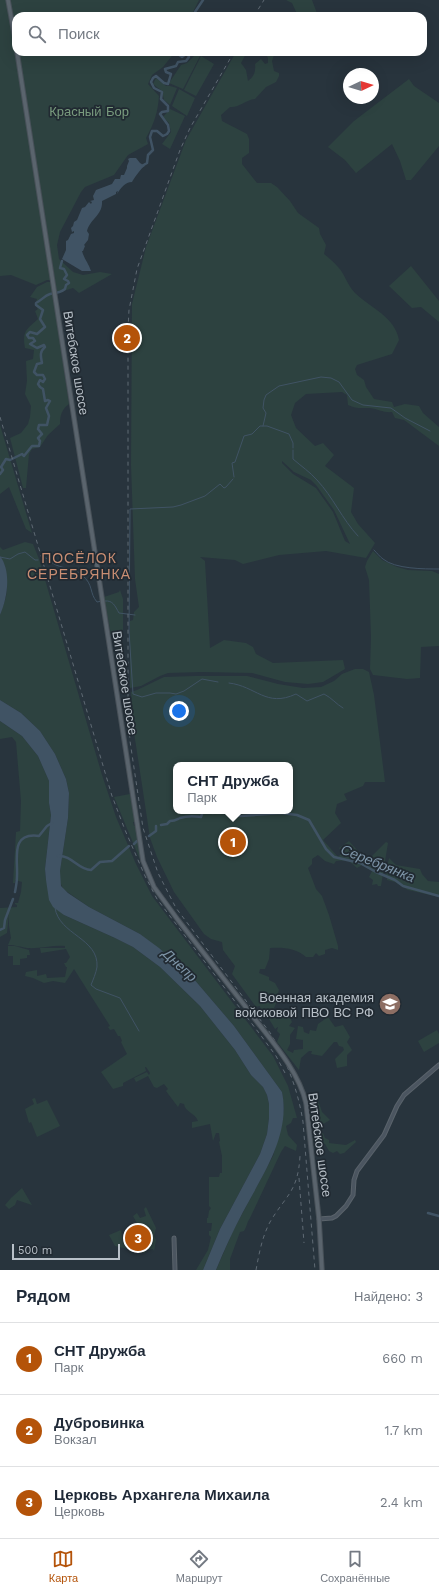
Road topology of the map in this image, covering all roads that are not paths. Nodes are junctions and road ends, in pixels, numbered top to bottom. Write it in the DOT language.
graph roads {
  1 [pos="8,0"];
  2 [pos="12,22"];
  3 [pos="18,56"];
  4 [pos="439,1065"];
  5 [pos="319,1219"];
  6 [pos="174,1238"];
  7 [pos="175,1270"];
  8 [pos="322,1270"];
  1 -- 2 [label="main road"];
  3 -- 5 [label="main road, Витебское шоссе, bridge"];
  4 -- 5 [label="main road"];
  5 -- 8 [label="main road, Витебское шоссе"];
  6 -- 7 [label="main road"];
}
